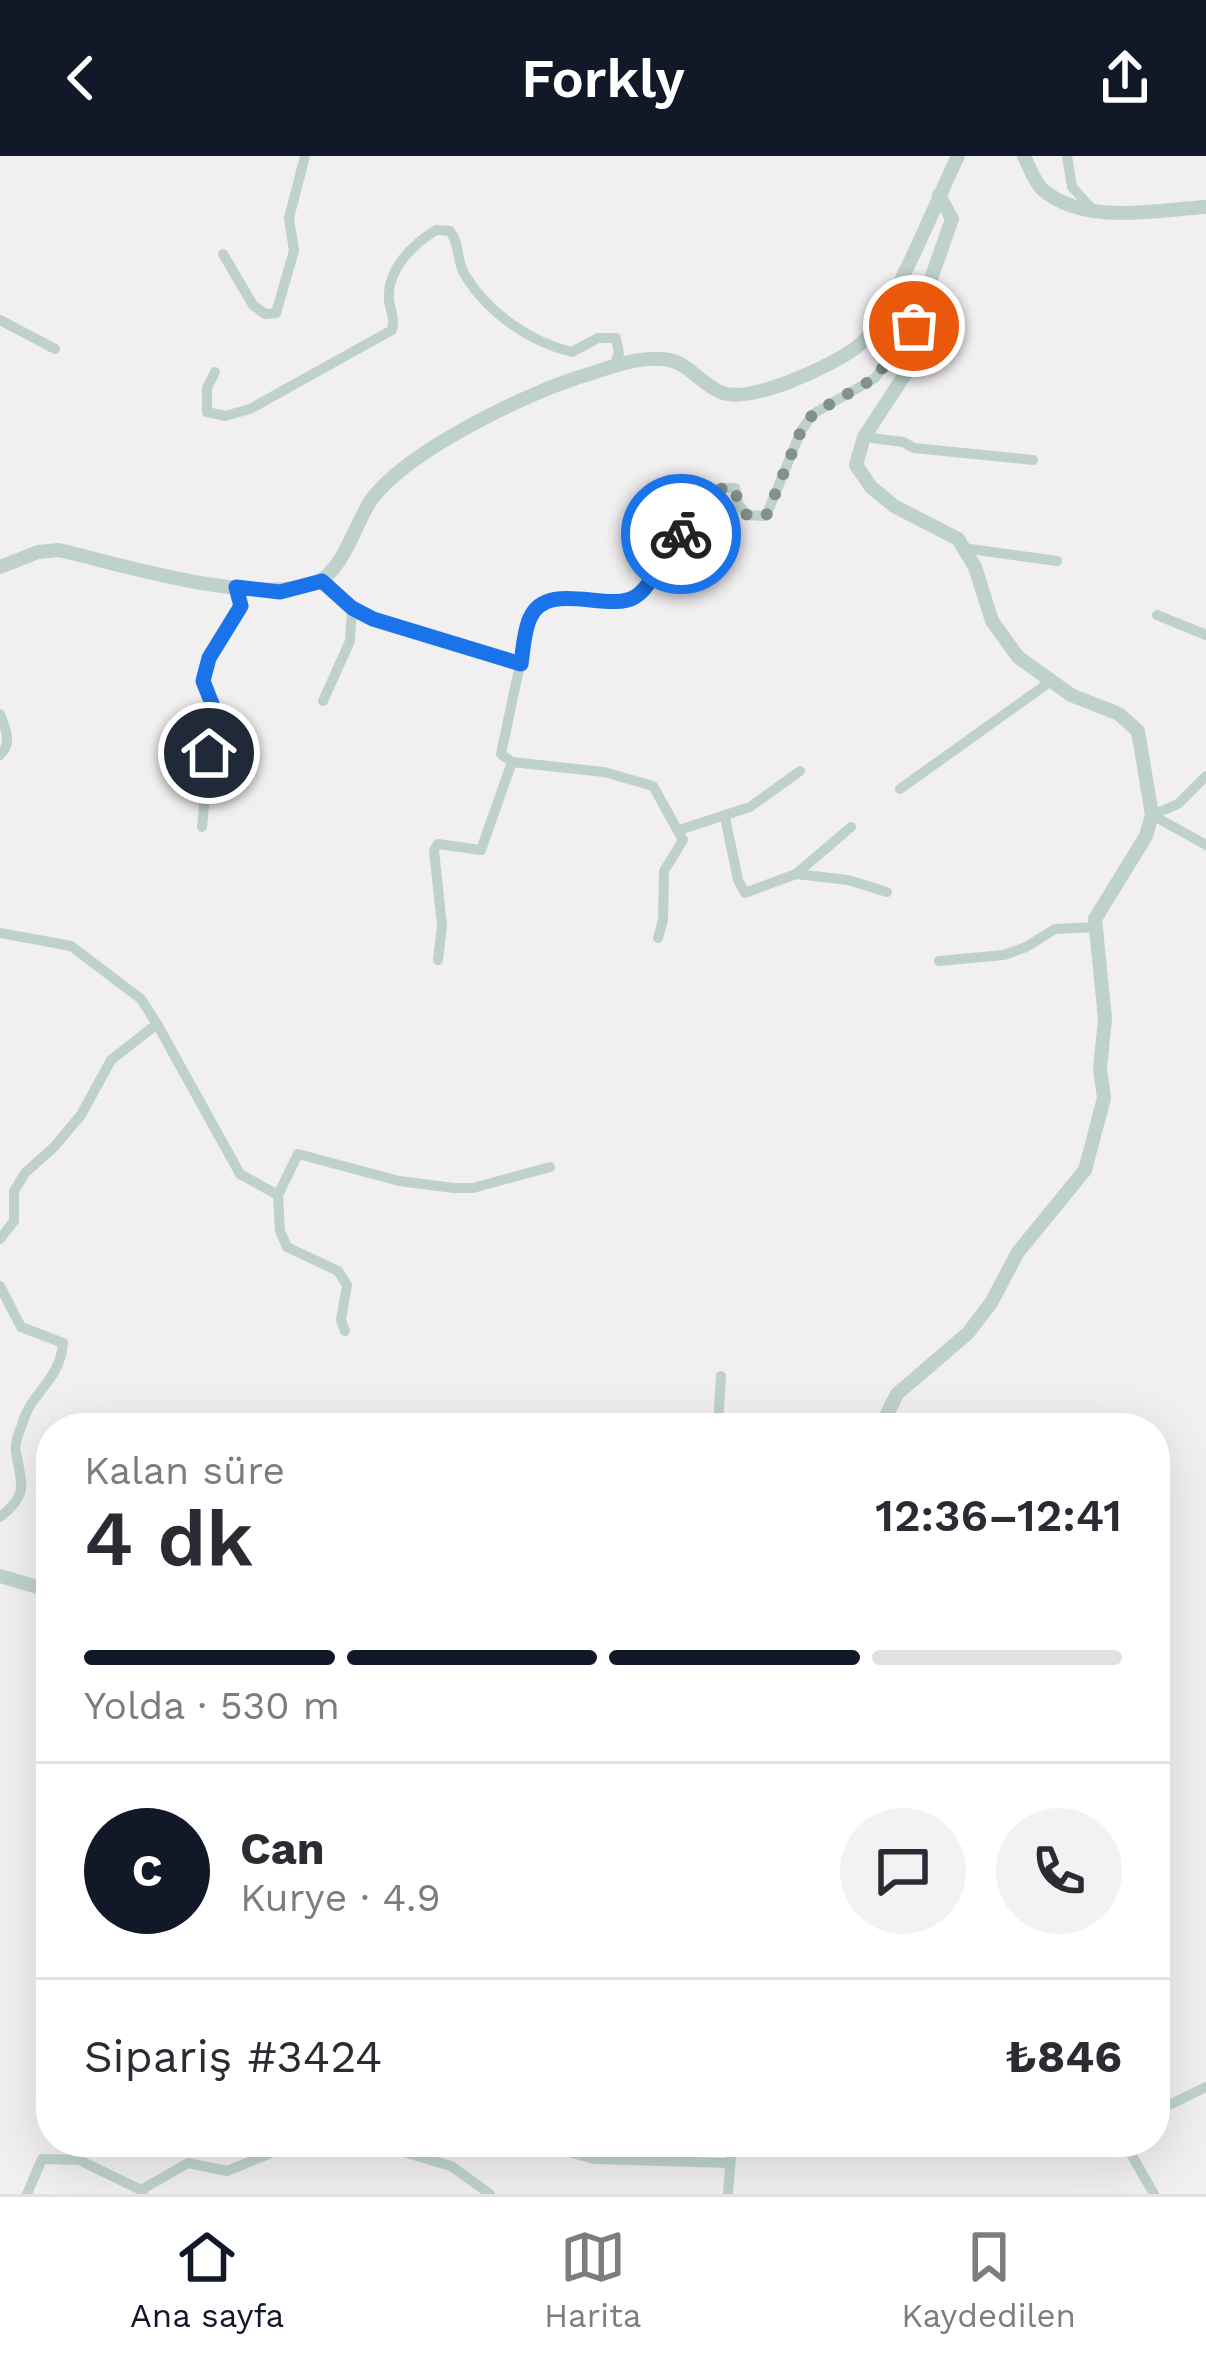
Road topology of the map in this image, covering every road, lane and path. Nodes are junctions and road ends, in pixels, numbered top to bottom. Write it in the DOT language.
graph roads {
  1 [pos="305,156"];
  2 [pos="958,156"];
  3 [pos="1024,156"];
  4 [pos="1066,156"];
  5 [pos="939,195"];
  6 [pos="1206,207"];
  7 [pos="1096,212"];
  8 [pos="223,254"];
  9 [pos="0,320"];
  10 [pos="914,326"];
  11 [pos="55,349"];
  12 [pos="614,366"];
  13 [pos="215,372"];
  14 [pos="864,437"];
  15 [pos="1034,460"];
  16 [pos="963,548"];
  17 [pos="1058,561"];
  18 [pos="0,567"];
  19 [pos="322,581"];
  20 [pos="236,587"];
  21 [pos="352,608"];
  22 [pos="1156,614"];
  23 [pos="1206,635"];
  24 [pos="521,664"];
  25 [pos="1051,681"];
  26 [pos="323,701"];
  27 [pos="0,714"];
  28 [pos="0,754"];
  29 [pos="512,762"];
  30 [pos="800,772"];
  31 [pos="1206,776"];
  32 [pos="900,789"];
  33 [pos="1152,815"];
  34 [pos="725,817"];
  35 [pos="202,827"];
  36 [pos="851,827"];
  37 [pos="679,830"];
  38 [pos="1206,845"];
  39 [pos="796,874"];
  40 [pos="887,892"];
  41 [pos="1095,927"];
  42 [pos="0,933"];
  43 [pos="658,938"];
  44 [pos="438,960"];
  45 [pos="939,961"];
  46 [pos="157,1024"];
  47 [pos="550,1167"];
  48 [pos="278,1195"];
  49 [pos="0,1239"];
  50 [pos="0,1286"];
  51 [pos="345,1331"];
  52 [pos="721,1376"];
  53 [pos="719,1413"];
  54 [pos="888,1413"];
  55 [pos="0,1517"];
  56 [pos="0,1576"];
  57 [pos="36,1587"];
  58 [pos="1206,2087"];
  59 [pos="1170,2104"];
  60 [pos="261,2157"];
  61 [pos="420,2157"];
  62 [pos="587,2157"];
  63 [pos="731,2157"];
  64 [pos="1133,2157"];
  65 [pos="730,2163"];
  66 [pos="144,2192"];
  67 [pos="27,2194"];
  68 [pos="490,2194"];
  69 [pos="728,2194"];
  70 [pos="1154,2194"];
  1 -- 8 [label="street"];
  2 -- 5 [label="street"];
  3 -- 7 [label="street"];
  4 -- 7 [label="street"];
  5 -- 10 [label="street"];
  5 -- 12 [label="street"];
  6 -- 7 [label="street"];
  9 -- 11 [label="street"];
  10 -- 14 [label="street"];
  10 -- 24 [label="street"];
  12 -- 13 [label="street"];
  12 -- 19 [label="street"];
  14 -- 15 [label="street"];
  14 -- 16 [label="street"];
  16 -- 17 [label="street"];
  16 -- 25 [label="street"];
  18 -- 20 [label="street"];
  19 -- 20 [label="street"];
  19 -- 21 [label="street"];
  20 -- 35 [label="street"];
  21 -- 24 [label="street"];
  21 -- 26 [label="street"];
  22 -- 23 [label="street"];
  24 -- 29 [label="street"];
  25 -- 32 [label="street"];
  25 -- 33 [label="street"];
  27 -- 28 [label="street"];
  29 -- 37 [label="street"];
  29 -- 44 [label="street"];
  30 -- 34 [label="street"];
  31 -- 33 [label="street"];
  33 -- 38 [label="street"];
  33 -- 41 [label="street"];
  34 -- 37 [label="street"];
  34 -- 39 [label="street"];
  36 -- 39 [label="street"];
  37 -- 43 [label="street"];
  39 -- 40 [label="street"];
  41 -- 45 [label="street"];
  41 -- 54 [label="street"];
  42 -- 46 [label="street"];
  46 -- 48 [label="street"];
  46 -- 49 [label="street"];
  47 -- 48 [label="street"];
  48 -- 51 [label="street"];
  50 -- 55 [label="street"];
  52 -- 53 [label="street"];
  56 -- 57 [label="street"];
  58 -- 59 [label="street"];
  60 -- 66 [label="street"];
  61 -- 68 [label="street"];
  62 -- 65 [label="street"];
  63 -- 65 [label="street"];
  64 -- 70 [label="street"];
  65 -- 69 [label="street"];
  66 -- 67 [label="street"];
}
